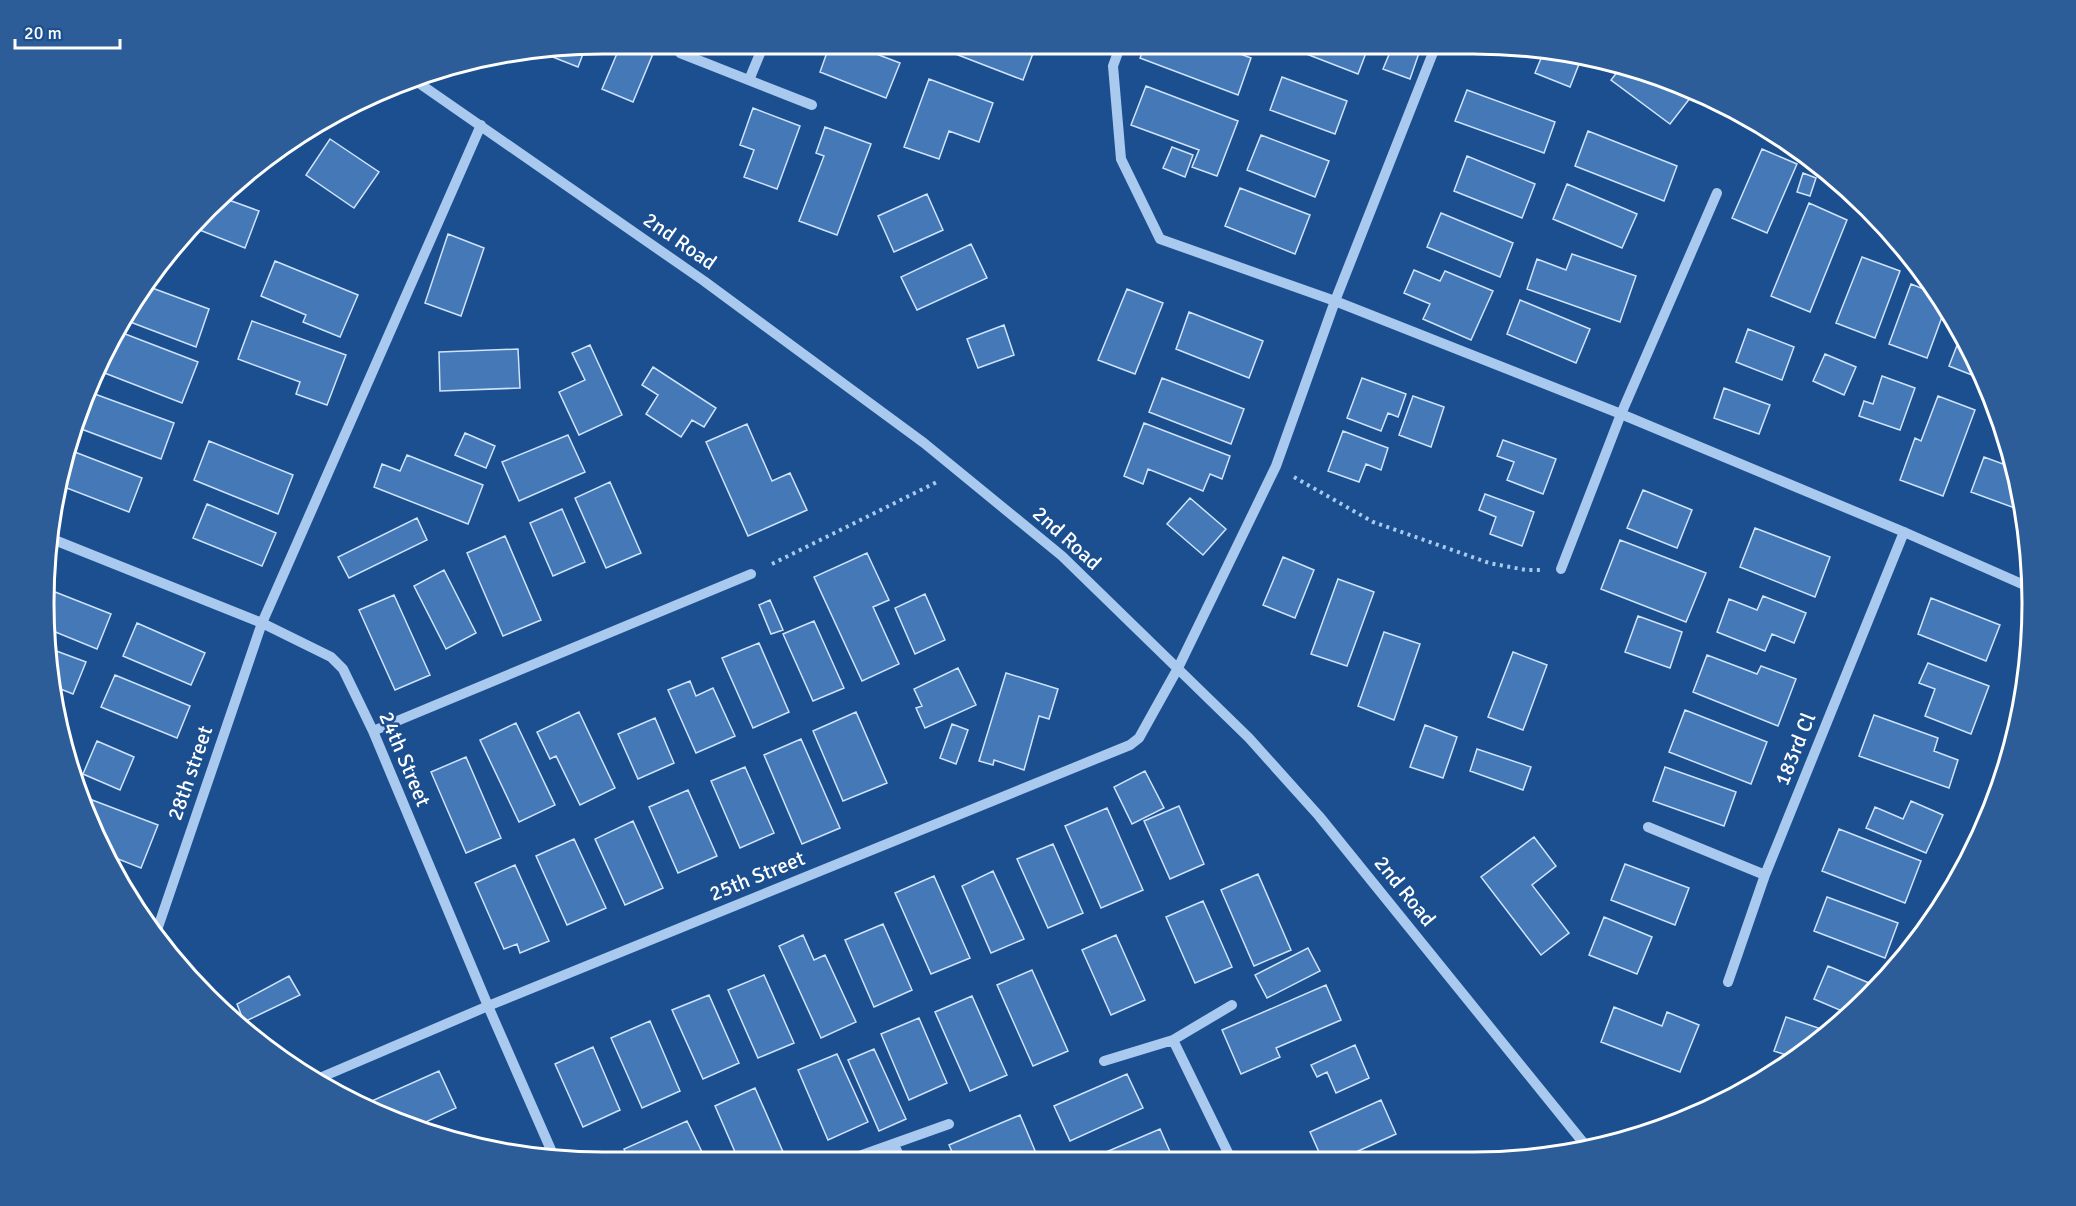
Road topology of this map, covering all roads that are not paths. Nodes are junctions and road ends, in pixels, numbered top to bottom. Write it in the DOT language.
graph roads {
  1 [pos="683,54"];
  2 [pos="760,54"];
  3 [pos="1117,54"];
  4 [pos="1432,54"];
  5 [pos="749,80"];
  6 [pos="422,85"];
  7 [pos="812,105"];
  8 [pos="481,125"];
  9 [pos="1717,193"];
  10 [pos="1335,301"];
  11 [pos="1621,414"];
  12 [pos="1904,532"];
  13 [pos="58,541"];
  14 [pos="1561,569"];
  15 [pos="751,574"];
  16 [pos="2021,584"];
  17 [pos="262,623"];
  18 [pos="1178,668"];
  19 [pos="373,731"];
  20 [pos="1648,827"];
  21 [pos="1765,875"];
  22 [pos="159,925"];
  23 [pos="1728,982"];
  24 [pos="1232,1005"];
  25 [pos="488,1006"];
  26 [pos="1173,1040"];
  27 [pos="1104,1060"];
  28 [pos="325,1076"];
  29 [pos="949,1125"];
  30 [pos="1582,1141"];
  31 [pos="894,1144"];
  32 [pos="551,1149"];
  33 [pos="871,1152"];
  34 [pos="897,1152"];
  35 [pos="1228,1152"];
  1 -- 5 [label="street"];
  2 -- 5 [label="street"];
  3 -- 10 [label="street"];
  4 -- 10 [label="street, 25th Street"];
  5 -- 7 [label="street"];
  6 -- 8 [label="street, 2nd Road"];
  8 -- 17 [label="street, 28th street"];
  8 -- 18 [label="street, 2nd Road"];
  9 -- 11 [label="street"];
  10 -- 11 [label="street"];
  10 -- 18 [label="street, 25th Street"];
  11 -- 12 [label="street"];
  11 -- 14 [label="street"];
  12 -- 16 [label="street"];
  12 -- 21 [label="street, 183rd Cl"];
  13 -- 17 [label="street, 24th Street"];
  15 -- 19 [label="street"];
  17 -- 19 [label="street, 24th Street"];
  17 -- 22 [label="street, 28th street"];
  18 -- 25 [label="street, 25th Street"];
  18 -- 30 [label="street, 2nd Road"];
  19 -- 25 [label="street, 24th Street"];
  20 -- 21 [label="street"];
  21 -- 23 [label="street, 183rd Cl"];
  24 -- 26 [label="street"];
  25 -- 28 [label="street, 25th Street"];
  25 -- 32 [label="street, 24th Street"];
  26 -- 27 [label="street"];
  26 -- 35 [label="street"];
  29 -- 31 [label="street"];
  31 -- 33 [label="street"];
  31 -- 34 [label="street"];
}
